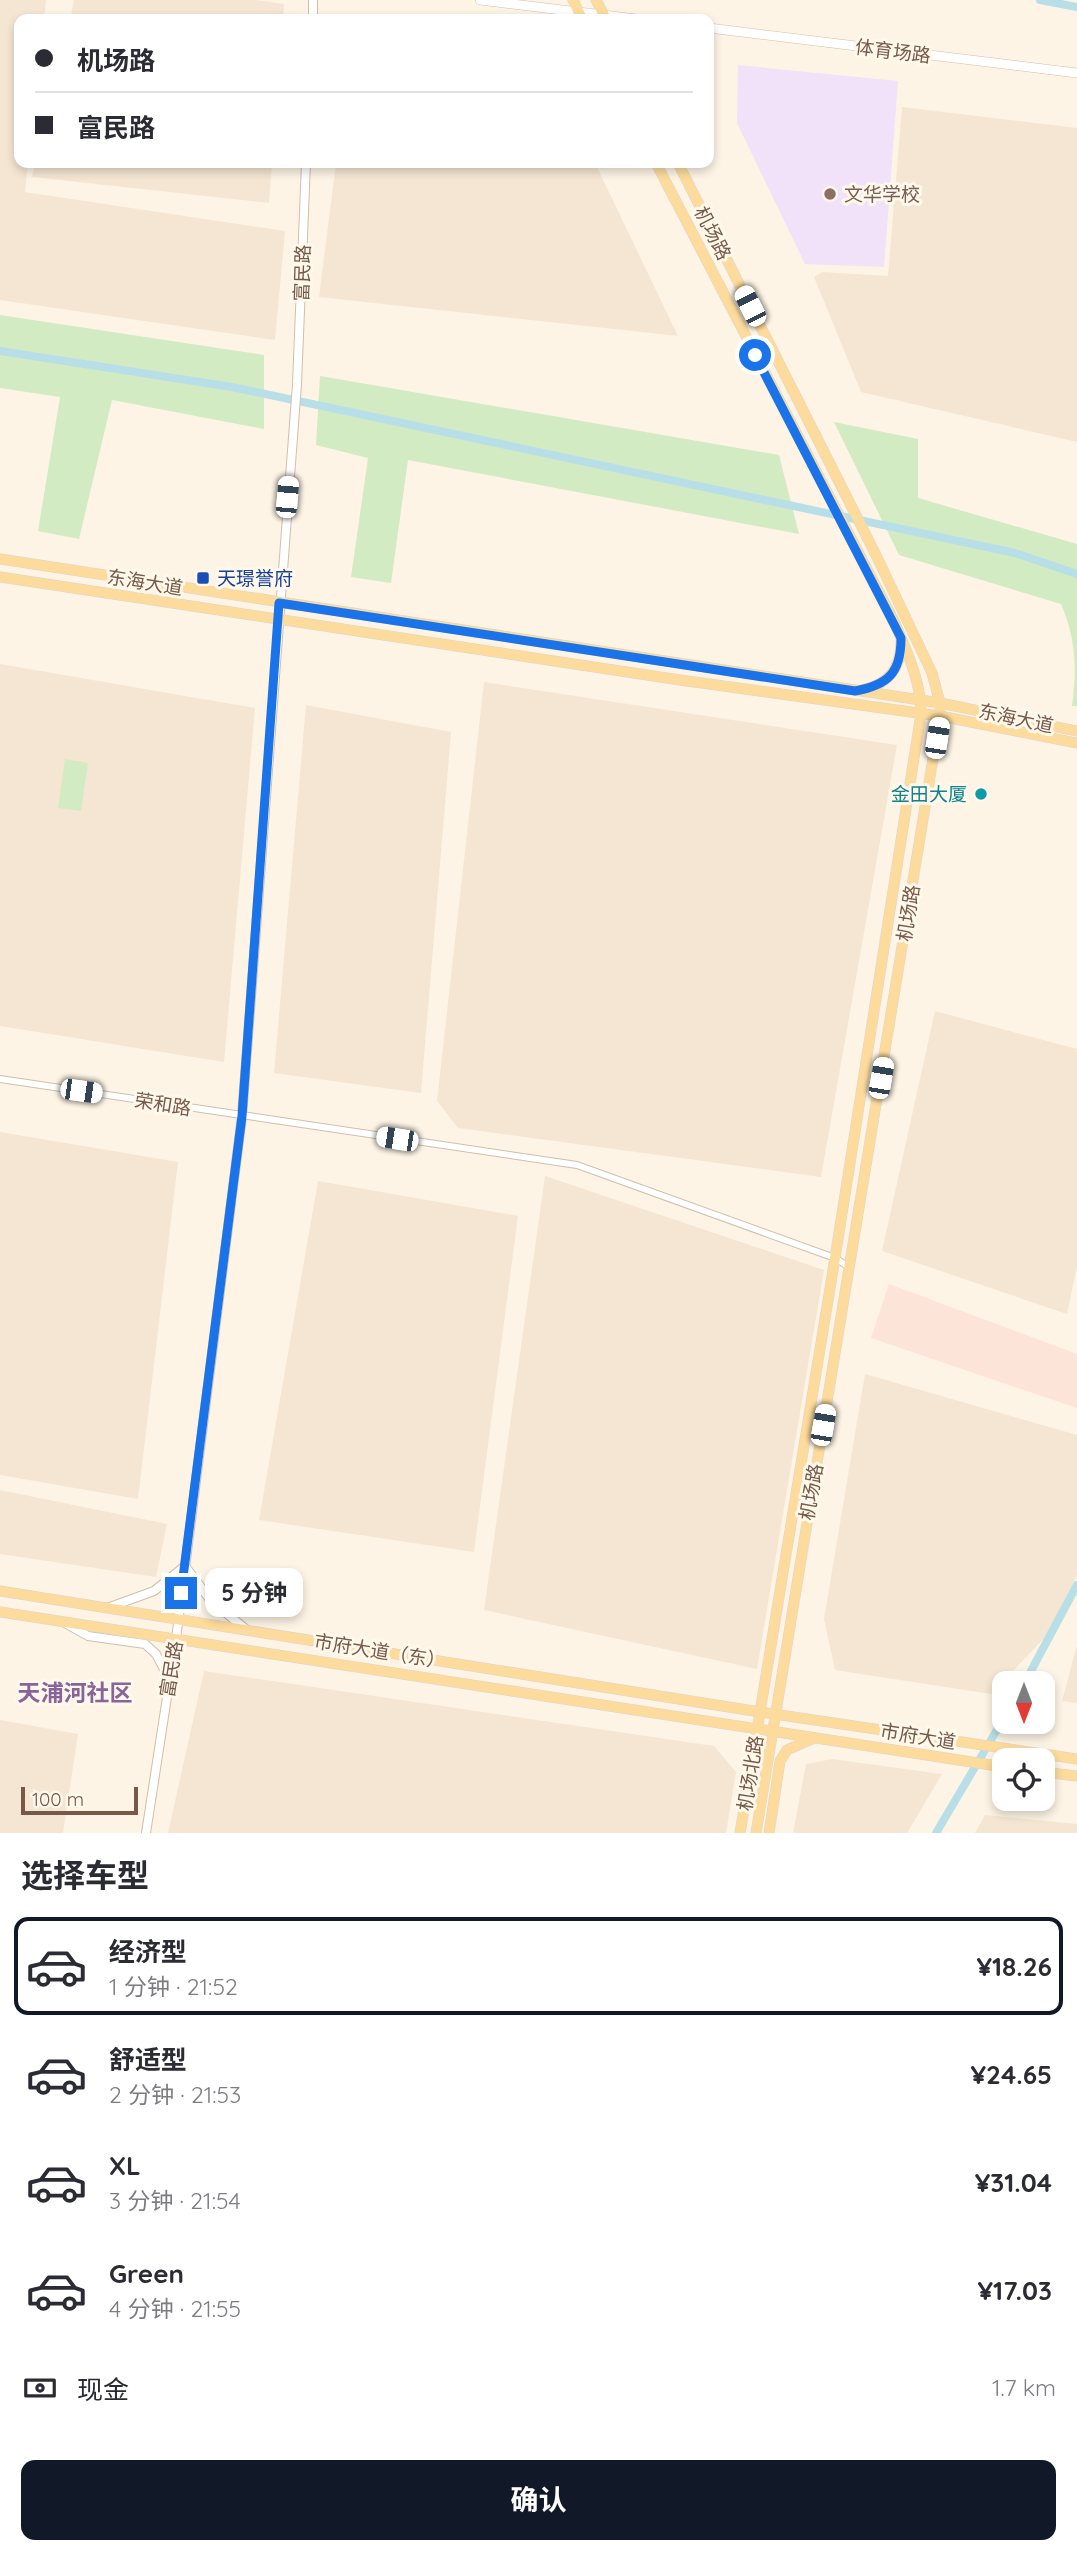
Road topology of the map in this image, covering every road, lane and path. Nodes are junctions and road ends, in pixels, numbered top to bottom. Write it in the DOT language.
graph roads {
  1 [pos="480,0"];
  2 [pos="568,14"];
  3 [pos="714,29"];
  4 [pos="1077,73"];
  5 [pos="306,168"];
  6 [pos="659,168"];
  7 [pos="681,168"];
  8 [pos="0,559"];
  9 [pos="0,577"];
  10 [pos="279,603"];
  11 [pos="278,620"];
  12 [pos="901,638"];
  13 [pos="855,691"];
  14 [pos="921,701"];
  15 [pos="940,703"];
  16 [pos="921,714"];
  17 [pos="940,716"];
  18 [pos="1077,731"];
  19 [pos="1077,743"];
  20 [pos="0,1079"];
  21 [pos="242,1116"];
  22 [pos="835,1258"];
  23 [pos="849,1267"];
  24 [pos="185,1566"];
  25 [pos="0,1591"];
  26 [pos="107,1608"];
  27 [pos="0,1612"];
  28 [pos="178,1619"];
  29 [pos="62,1622"];
  30 [pos="247,1630"];
  31 [pos="176,1639"];
  32 [pos="169,1681"];
  33 [pos="760,1712"];
  34 [pos="774,1714"];
  35 [pos="757,1728"];
  36 [pos="771,1731"];
  37 [pos="816,1737"];
  38 [pos="1077,1759"];
  39 [pos="992,1765"];
  40 [pos="1055,1773"];
  41 [pos="1077,1776"];
  42 [pos="146,1833"];
  43 [pos="740,1833"];
  44 [pos="756,1833"];
  45 [pos="769,1833"];
  1 -- 2 [label="main road"];
  3 -- 4 [label="main road, 体育场路"];
  5 -- 10 [label="street, 富民路"];
  6 -- 12 [label="main road, 机场路"];
  7 -- 15 [label="main road, 机场路"];
  8 -- 10 [label="main road, 东海大道"];
  9 -- 11 [label="main road, 东海大道"];
  10 -- 11 [label="street, 富民路"];
  10 -- 13 [label="main road, 东海大道"];
  11 -- 16 [label="main road, 东海大道"];
  11 -- 21 [label="street, 富民路"];
  12 -- 13 [label="main road"];
  12 -- 14 [label="main road, 机场路"];
  13 -- 14 [label="main road, 东海大道"];
  14 -- 15 [label="main road, 东海大道"];
  14 -- 16 [label="main road, 机场路"];
  15 -- 17 [label="main road, 机场路"];
  15 -- 18 [label="main road, 东海大道"];
  16 -- 17 [label="main road, 东海大道"];
  16 -- 22 [label="main road, 机场路"];
  17 -- 19 [label="main road, 东海大道"];
  17 -- 23 [label="main road, 机场路"];
  20 -- 21 [label="street, 荣和路"];
  21 -- 22 [label="street, 荣和路"];
  21 -- 24 [label="street, 富民路"];
  22 -- 23 [label="street, 荣和路"];
  22 -- 33 [label="main road, 机场路"];
  23 -- 34 [label="main road, 机场路"];
  24 -- 26 [label="street"];
  24 -- 28 [label="street, 富民路"];
  24 -- 30 [label="street"];
  25 -- 26 [label="main road, 市府大道（东）"];
  26 -- 28 [label="main road, 市府大道（东）"];
  27 -- 29 [label="main road, 市府大道（东）"];
  28 -- 30 [label="main road, 市府大道（东）"];
  28 -- 31 [label="street, 富民路"];
  29 -- 31 [label="main road, 市府大道（东）"];
  29 -- 32 [label="street"];
  30 -- 33 [label="main road, 市府大道（东）"];
  31 -- 32 [label="street, 富民路"];
  31 -- 35 [label="main road, 市府大道（东）"];
  32 -- 42 [label="street, 富民路"];
  33 -- 34 [label="main road, 市府大道"];
  33 -- 35 [label="main road, 机场北路"];
  34 -- 36 [label="main road, 机场北路"];
  34 -- 38 [label="main road, 市府大道"];
  35 -- 36 [label="main road, 市府大道"];
  35 -- 43 [label="main road, 机场北路"];
  36 -- 37 [label="main road, 市府大道"];
  36 -- 44 [label="main road, 机场北路"];
  37 -- 39 [label="main road, 市府大道"];
  37 -- 45 [label="main road"];
  40 -- 41 [label="main road"];
}
